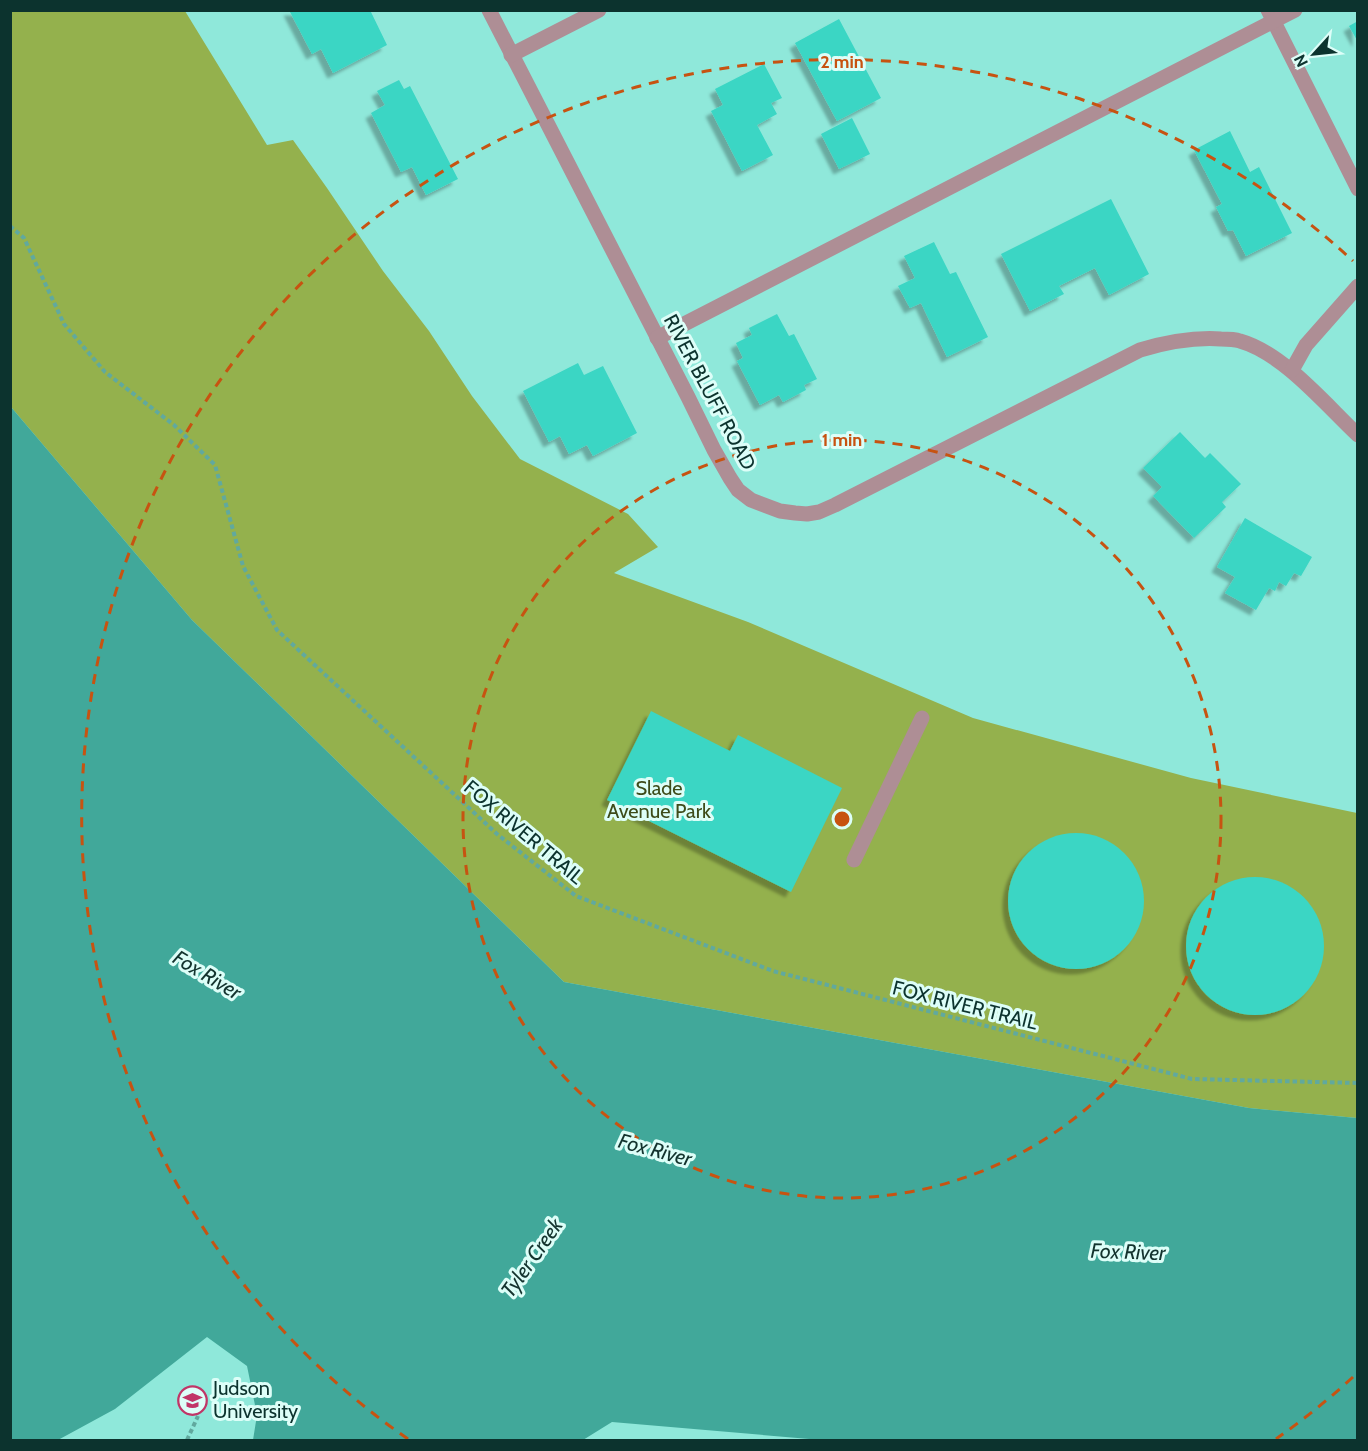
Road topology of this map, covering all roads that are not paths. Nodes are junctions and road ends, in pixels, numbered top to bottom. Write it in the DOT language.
graph roads {
  1 [pos="489,10"];
  2 [pos="599,10"];
  3 [pos="1295,10"];
  4 [pos="1271,16"];
  5 [pos="512,55"];
  6 [pos="1358,189"];
  7 [pos="1358,286"];
  8 [pos="657,338"];
  9 [pos="1292,370"];
  10 [pos="1358,435"];
  11 [pos="922,718"];
  12 [pos="854,860"];
  1 -- 5 [label="street, RIVER BLUFF ROAD"];
  2 -- 5 [label="street"];
  3 -- 4 [label="street"];
  4 -- 6 [label="street"];
  4 -- 8 [label="street"];
  5 -- 8 [label="street, RIVER BLUFF ROAD"];
  7 -- 9 [label="street"];
  8 -- 9 [label="street, RIVER BLUFF ROAD"];
  9 -- 10 [label="street, RIVER BLUFF ROAD"];
  11 -- 12 [label="street"];
}
